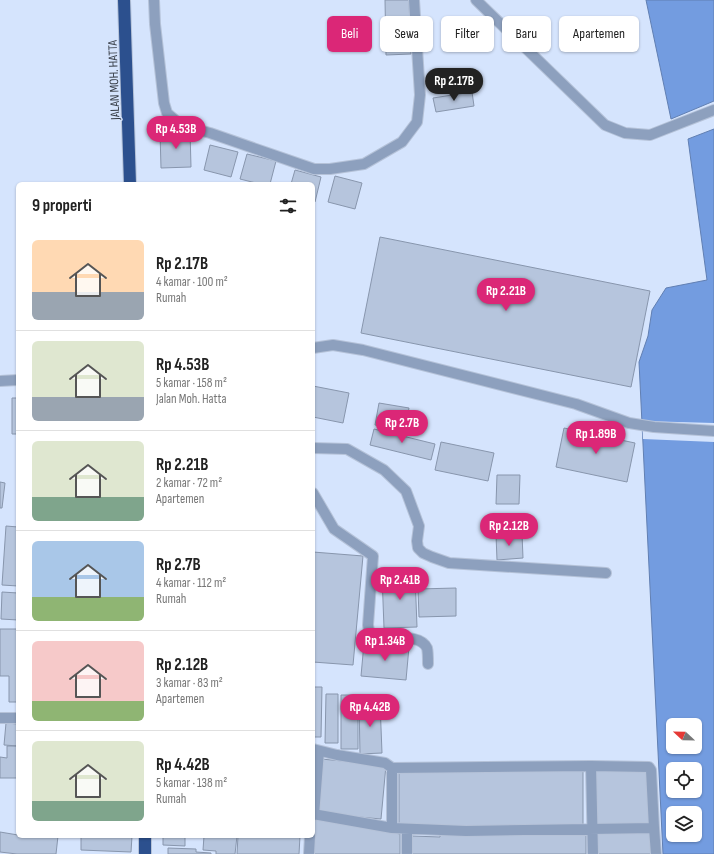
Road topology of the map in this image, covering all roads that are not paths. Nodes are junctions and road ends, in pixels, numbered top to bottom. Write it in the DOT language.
graph roads {
  1 [pos="124,0"];
  2 [pos="154,0"];
  3 [pos="414,0"];
  4 [pos="476,0"];
  5 [pos="714,110"];
  6 [pos="130,182"];
  7 [pos="315,348"];
  8 [pos="16,380"];
  9 [pos="0,381"];
  10 [pos="714,431"];
  11 [pos="315,448"];
  12 [pos="315,496"];
  13 [pos="606,573"];
  14 [pos="428,664"];
  15 [pos="0,718"];
  16 [pos="16,718"];
  17 [pos="316,750"];
  18 [pos="591,766"];
  19 [pos="392,768"];
  20 [pos="315,772"];
  21 [pos="315,815"];
  22 [pos="392,828"];
  23 [pos="407,828"];
  24 [pos="654,828"];
  25 [pos="593,829"];
  26 [pos="145,838"];
  27 [pos="310,838"];
  28 [pos="145,854"];
  29 [pos="309,854"];
  30 [pos="407,854"];
  31 [pos="593,854"];
  32 [pos="656,854"];
  1 -- 6 [label="highway, JALAN MOH. HATTA"];
  2 -- 3 [label="street"];
  4 -- 5 [label="street"];
  7 -- 10 [label="street"];
  8 -- 9 [label="street"];
  11 -- 13 [label="street"];
  12 -- 14 [label="street"];
  15 -- 16 [label="street"];
  17 -- 19 [label="street"];
  17 -- 20 [label="street"];
  18 -- 19 [label="street"];
  18 -- 24 [label="street"];
  18 -- 25 [label="street"];
  19 -- 22 [label="street"];
  21 -- 22 [label="street"];
  22 -- 23 [label="street"];
  23 -- 25 [label="street"];
  23 -- 30 [label="street"];
  24 -- 25 [label="street"];
  24 -- 32 [label="street"];
  25 -- 31 [label="street"];
  26 -- 28 [label="highway"];
  27 -- 29 [label="street"];
}
